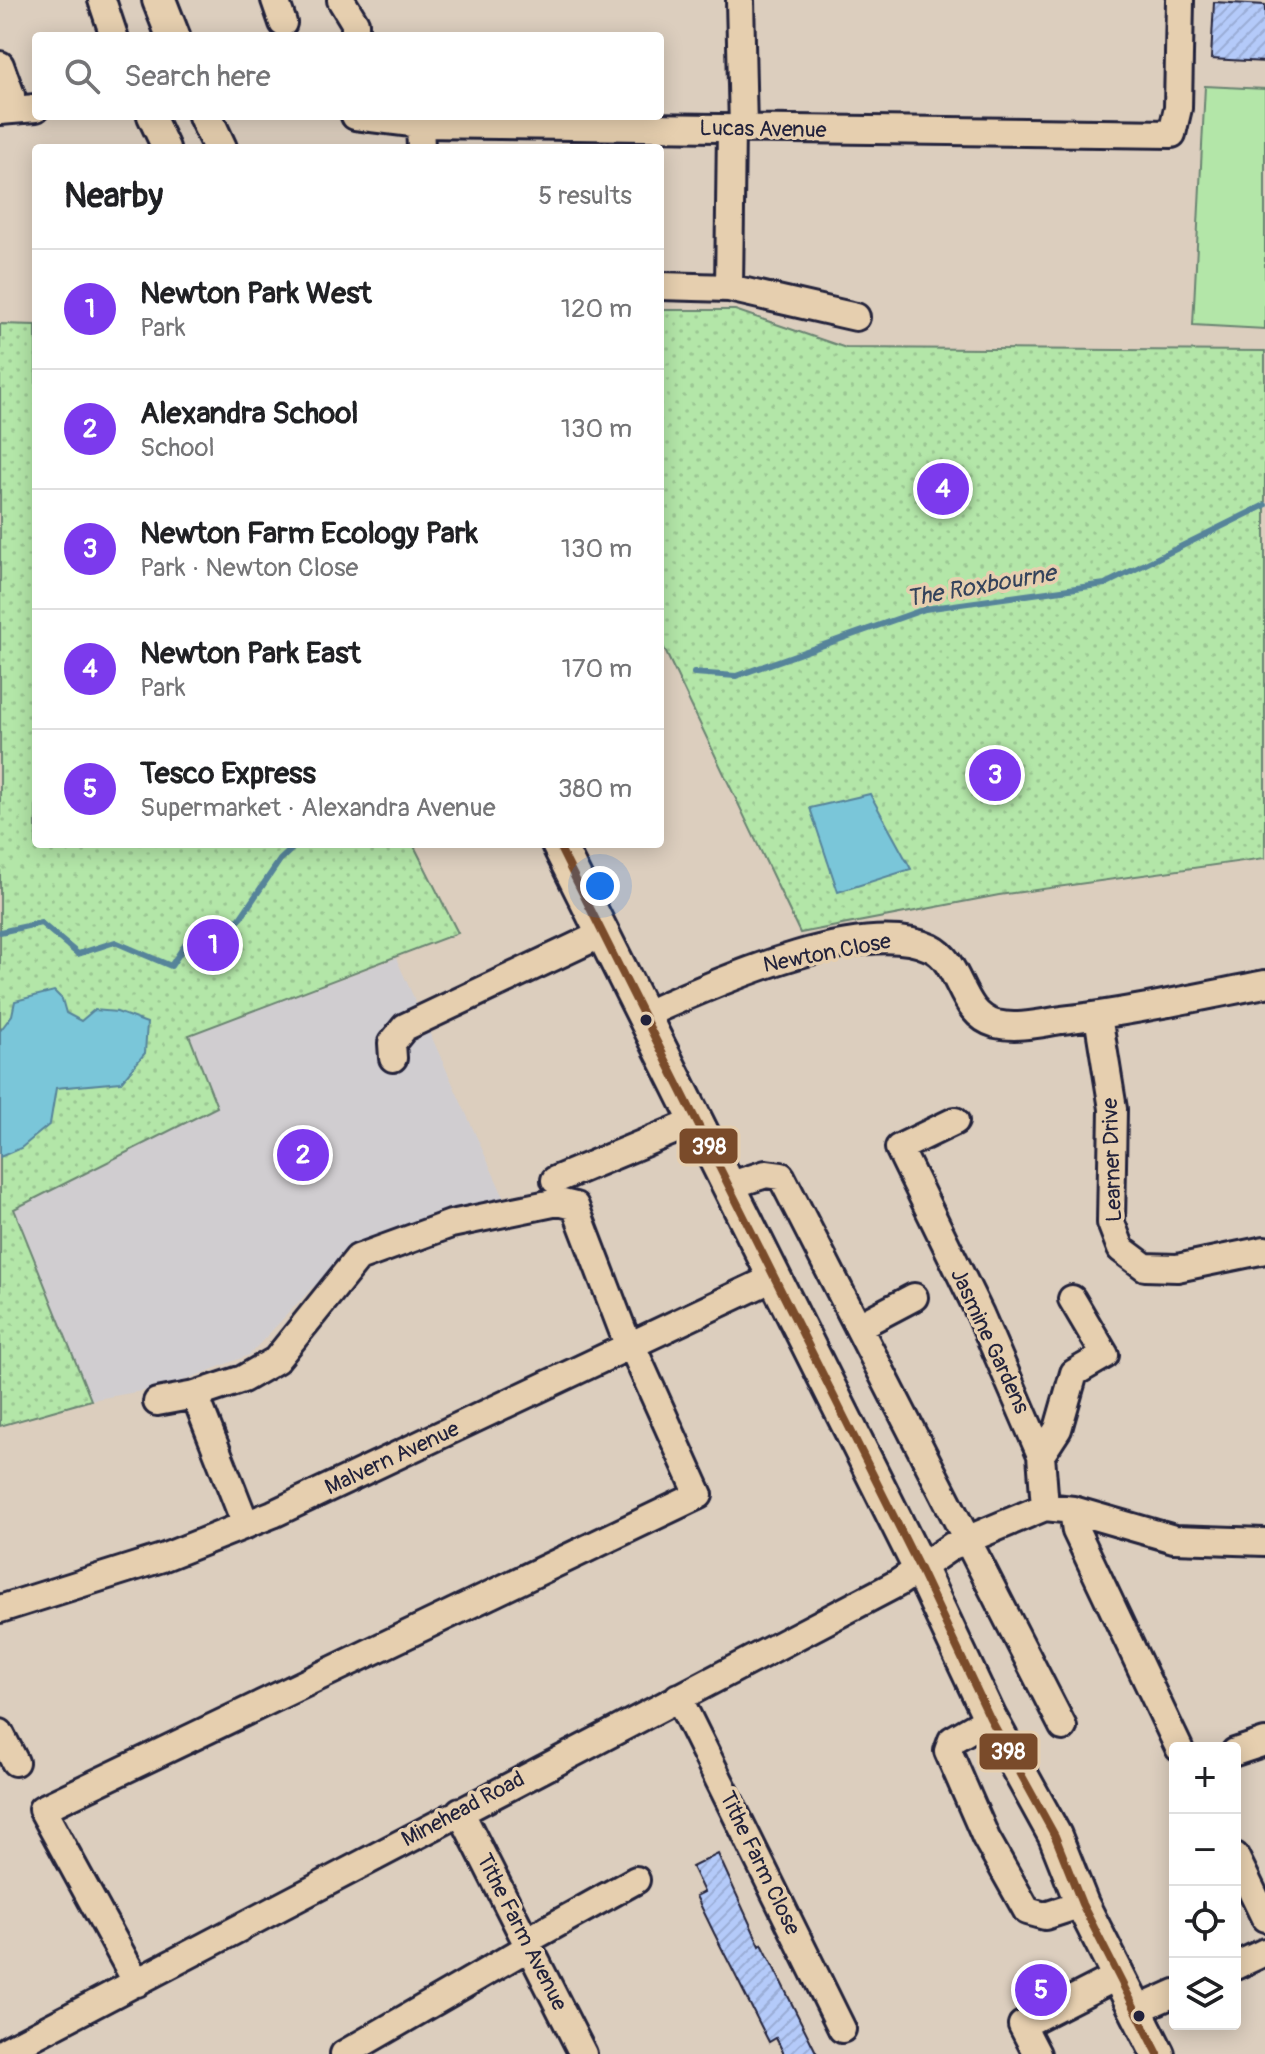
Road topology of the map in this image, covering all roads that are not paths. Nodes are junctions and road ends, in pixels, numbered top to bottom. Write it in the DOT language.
graph roads {
  1 [pos="102,0"];
  2 [pos="159,0"];
  3 [pos="341,0"];
  4 [pos="740,0"];
  5 [pos="1180,0"];
  6 [pos="113,32"];
  7 [pos="171,32"];
  8 [pos="355,32"];
  9 [pos="0,65"];
  10 [pos="16,110"];
  11 [pos="153,120"];
  12 [pos="210,120"];
  13 [pos="368,120"];
  14 [pos="737,128"];
  15 [pos="420,136"];
  16 [pos="164,144"];
  17 [pos="219,144"];
  18 [pos="664,286"];
  19 [pos="729,288"];
  20 [pos="856,317"];
  21 [pos="560,848"];
  22 [pos="602,934"];
  23 [pos="1265,984"];
  24 [pos="643,1015"];
  25 [pos="1098,1016"];
  26 [pos="393,1058"];
  27 [pos="697,1121"];
  28 [pos="955,1121"];
  29 [pos="555,1180"];
  30 [pos="728,1186"];
  31 [pos="1265,1250"];
  32 [pos="773,1278"];
  33 [pos="914,1297"];
  34 [pos="1072,1299"];
  35 [pos="861,1325"];
  36 [pos="630,1346"];
  37 [pos="195,1395"];
  38 [pos="157,1402"];
  39 [pos="1041,1455"];
  40 [pos="1045,1507"];
  41 [pos="1073,1510"];
  42 [pos="246,1525"];
  43 [pos="968,1539"];
  44 [pos="1265,1542"];
  45 [pos="920,1569"];
  46 [pos="0,1609"];
  47 [pos="678,1697"];
  48 [pos="990,1718"];
  49 [pos="1063,1727"];
  50 [pos="0,1733"];
  51 [pos="1176,1742"];
  52 [pos="1265,1742"];
  53 [pos="1241,1750"];
  54 [pos="15,1762"];
  55 [pos="460,1811"];
  56 [pos="1241,1868"];
  57 [pos="636,1880"];
  58 [pos="1082,1904"];
  59 [pos="1265,1918"];
  60 [pos="527,1944"];
  61 [pos="1265,1952"];
  62 [pos="1241,1963"];
  63 [pos="1120,1975"];
  64 [pos="137,1983"];
  65 [pos="1169,1996"];
  66 [pos="1137,2010"];
  67 [pos="842,2029"];
  68 [pos="5,2046"];
  69 [pos="344,2054"];
  70 [pos="583,2054"];
  71 [pos="1037,2054"];
  72 [pos="1158,2054"];
  1 -- 6 [label="street"];
  2 -- 7 [label="main road"];
  3 -- 8 [label="street"];
  4 -- 14 [label="street"];
  5 -- 14 [label="street, Lucas Avenue"];
  9 -- 10 [label="street"];
  11 -- 16 [label="street"];
  12 -- 17 [label="main road"];
  13 -- 15 [label="street, Lucas Avenue"];
  14 -- 15 [label="street, Lucas Avenue"];
  14 -- 19 [label="street"];
  18 -- 19 [label="street"];
  19 -- 20 [label="street"];
  21 -- 22 [label="main road"];
  22 -- 24 [label="main road"];
  22 -- 26 [label="street"];
  23 -- 25 [label="street, Newton Close"];
  24 -- 25 [label="street, Newton Close"];
  24 -- 27 [label="main road"];
  25 -- 31 [label="street, Learner Drive"];
  27 -- 29 [label="street"];
  27 -- 30 [label="main road"];
  28 -- 39 [label="street, Jasmine Gardens"];
  30 -- 32 [label="main road"];
  30 -- 35 [label="street"];
  32 -- 36 [label="street, Malvern Avenue"];
  32 -- 45 [label="main road"];
  33 -- 35 [label="street"];
  34 -- 39 [label="street"];
  35 -- 43 [label="street"];
  36 -- 37 [label="street"];
  36 -- 42 [label="street, Malvern Avenue"];
  36 -- 64 [label="street"];
  37 -- 38 [label="street"];
  37 -- 42 [label="street"];
  39 -- 40 [label="street, Jasmine Gardens"];
  40 -- 41 [label="street"];
  40 -- 43 [label="street, Minehead Road"];
  41 -- 44 [label="street"];
  41 -- 51 [label="street"];
  42 -- 46 [label="street, Malvern Avenue"];
  43 -- 45 [label="street, Minehead Road"];
  43 -- 49 [label="street"];
  45 -- 47 [label="street, Minehead Road"];
  45 -- 48 [label="main road"];
  47 -- 55 [label="street, Minehead Road"];
  47 -- 67 [label="street, Tithe Farm Close"];
  48 -- 58 [label="main road"];
  48 -- 58 [label="street"];
  50 -- 54 [label="street"];
  52 -- 53 [label="street"];
  55 -- 60 [label="street, Tithe Farm Avenue"];
  55 -- 64 [label="street, Minehead Road"];
  56 -- 59 [label="street"];
  57 -- 60 [label="street"];
  58 -- 63 [label="main road"];
  60 -- 69 [label="street"];
  60 -- 70 [label="street, Tithe Farm Avenue"];
  61 -- 62 [label="street"];
  63 -- 66 [label="main road"];
  63 -- 71 [label="street"];
  64 -- 68 [label="street, Minehead Road"];
  65 -- 66 [label="street"];
  66 -- 72 [label="main road"];
}
